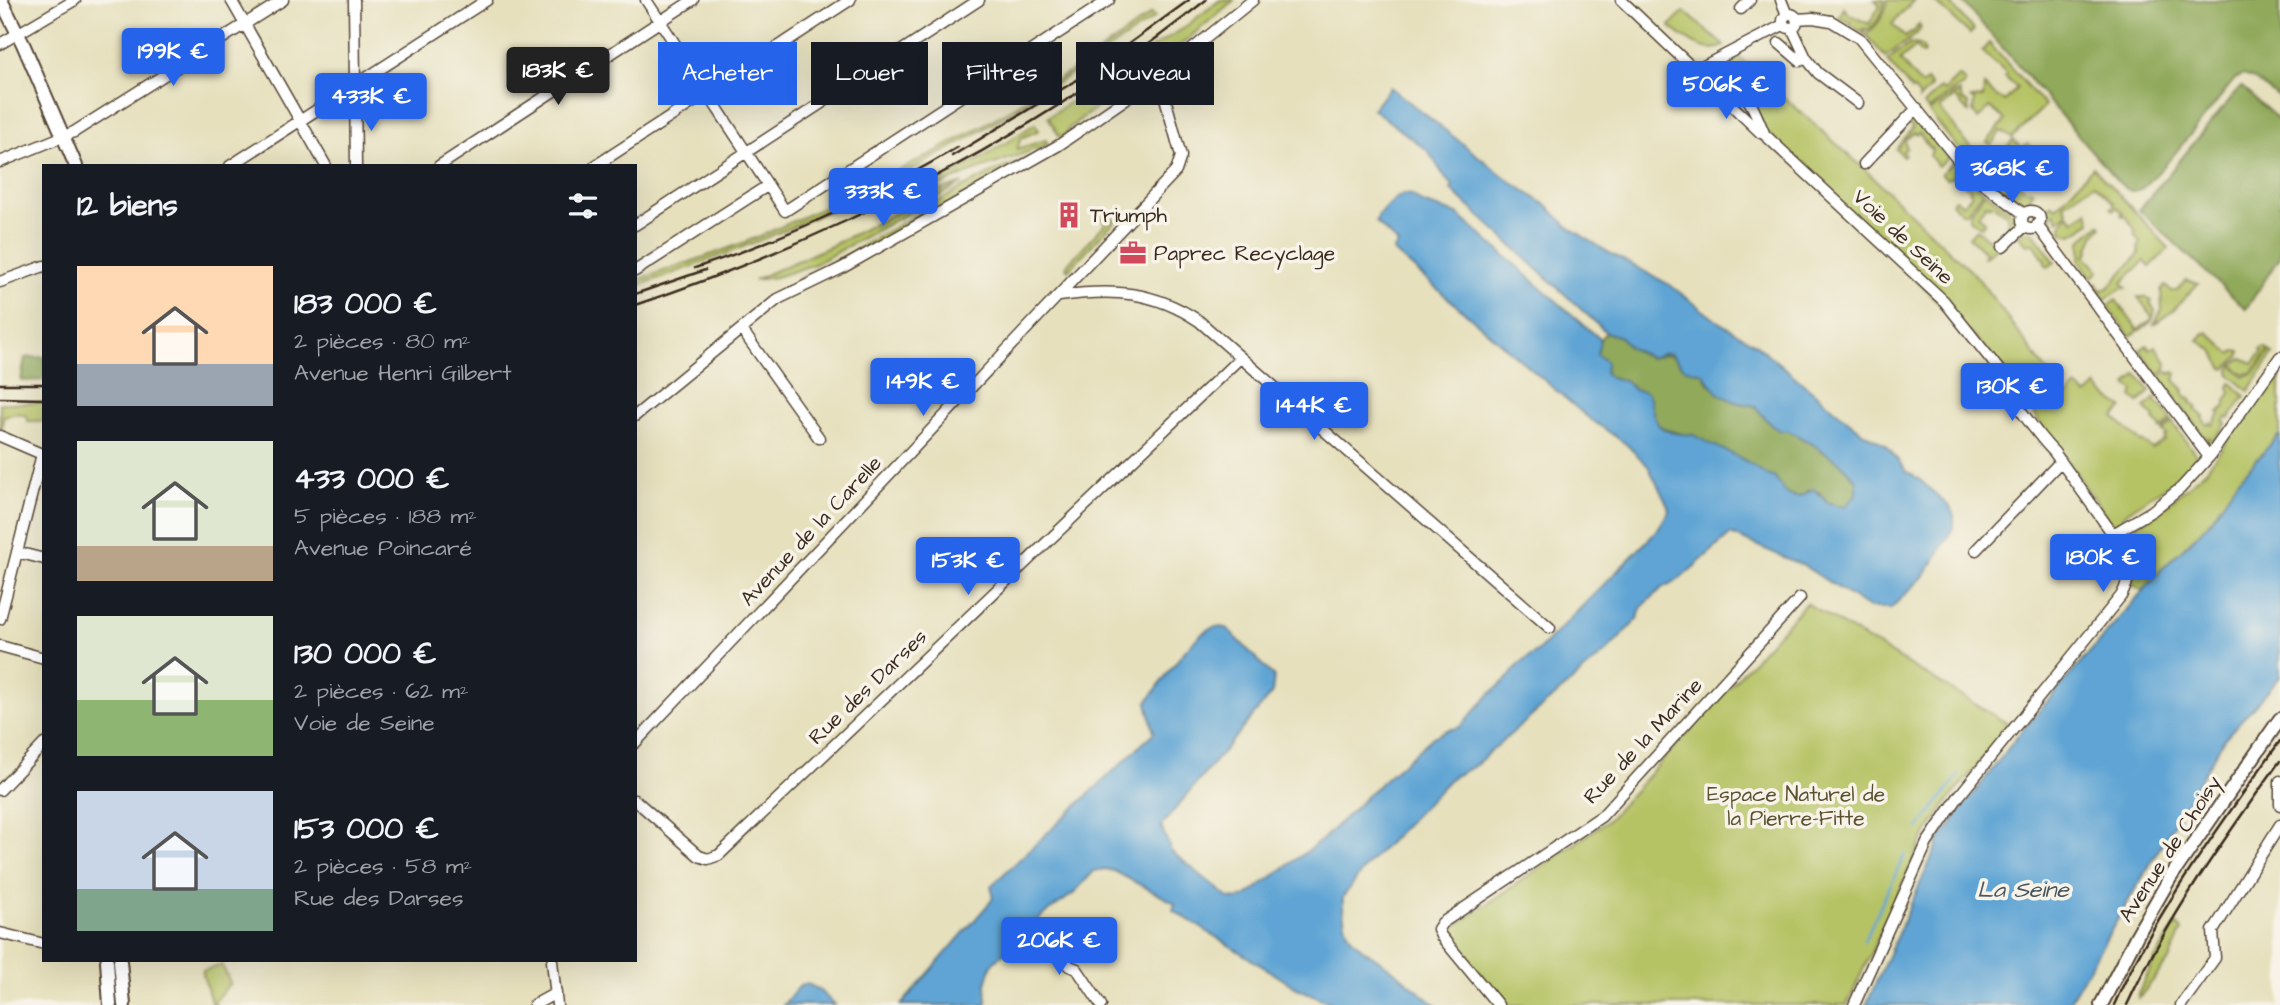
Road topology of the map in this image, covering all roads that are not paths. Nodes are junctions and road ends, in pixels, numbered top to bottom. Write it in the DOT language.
graph roads {
  1 [pos="1,0"];
  2 [pos="75,0"];
  3 [pos="231,0"];
  4 [pos="283,0"];
  5 [pos="354,0"];
  6 [pos="487,0"];
  7 [pos="646,0"];
  8 [pos="693,0"];
  9 [pos="850,0"];
  10 [pos="979,0"];
  11 [pos="1253,0"];
  12 [pos="1621,0"];
  13 [pos="1750,0"];
  14 [pos="1781,0"];
  15 [pos="1102,2"];
  16 [pos="1741,9"];
  17 [pos="660,22"];
  18 [pos="1790,22"];
  19 [pos="245,24"];
  20 [pos="19,35"];
  21 [pos="673,42"];
  22 [pos="785,42"];
  23 [pos="1201,42"];
  24 [pos="1779,43"];
  25 [pos="0,44"];
  26 [pos="1806,58"];
  27 [pos="1696,70"];
  28 [pos="1706,80"];
  29 [pos="355,86"];
  30 [pos="1858,103"];
  31 [pos="689,105"];
  32 [pos="715,105"];
  33 [pos="1117,105"];
  34 [pos="1167,105"];
  35 [pos="1917,108"];
  36 [pos="300,121"];
  37 [pos="1764,134"];
  38 [pos="64,137"];
  39 [pos="745,153"];
  40 [pos="0,162"];
  41 [pos="74,164"];
  42 [pos="233,164"];
  43 [pos="325,164"];
  44 [pos="356,164"];
  45 [pos="442,164"];
  46 [pos="598,164"];
  47 [pos="1864,164"];
  48 [pos="767,186"];
  49 [pos="2024,214"];
  50 [pos="637,224"];
  51 [pos="2037,225"];
  52 [pos="2025,226"];
  53 [pos="2003,247"];
  54 [pos="42,267"];
  55 [pos="637,270"];
  56 [pos="0,282"];
  57 [pos="1058,296"];
  58 [pos="742,330"];
  59 [pos="2280,357"];
  60 [pos="1240,358"];
  61 [pos="637,414"];
  62 [pos="0,436"];
  63 [pos="819,438"];
  64 [pos="42,455"];
  65 [pos="2058,456"];
  66 [pos="2209,457"];
  67 [pos="42,459"];
  68 [pos="2113,534"];
  69 [pos="1976,550"];
  70 [pos="17,552"];
  71 [pos="42,558"];
  72 [pos="1800,598"];
  73 [pos="0,619"];
  74 [pos="1550,628"];
  75 [pos="0,646"];
  76 [pos="42,657"];
  77 [pos="2280,719"];
  78 [pos="637,741"];
  79 [pos="42,746"];
  80 [pos="2280,782"];
  81 [pos="0,790"];
  82 [pos="637,802"];
  83 [pos="2280,805"];
  84 [pos="2280,825"];
  85 [pos="1049,929"];
  86 [pos="0,933"];
  87 [pos="42,944"];
  88 [pos="107,962"];
  89 [pos="120,962"];
  90 [pos="551,962"];
  91 [pos="556,993"];
  92 [pos="110,1005"];
  93 [pos="124,1005"];
  94 [pos="534,1005"];
  95 [pos="557,1005"];
  96 [pos="1101,1005"];
  97 [pos="1498,1005"];
  98 [pos="1854,1005"];
  99 [pos="2101,1005"];
  100 [pos="2181,1005"];
  1 -- 20 [label="main road"];
  2 -- 20 [label="street"];
  3 -- 19 [label="street"];
  4 -- 19 [label="street"];
  5 -- 29 [label="street"];
  6 -- 29 [label="street"];
  7 -- 17 [label="street"];
  8 -- 17 [label="street"];
  9 -- 22 [label="street"];
  10 -- 39 [label="street"];
  11 -- 23 [label="street"];
  12 -- 27 [label="street, Voie de Seine"];
  13 -- 16 [label="street"];
  14 -- 18 [label="street"];
  15 -- 48 [label="street"];
  17 -- 21 [label="street"];
  17 -- 45 [label="street"];
  18 -- 26 [label="street"];
  18 -- 27 [label="street"];
  18 -- 35 [label="street"];
  19 -- 36 [label="street"];
  19 -- 38 [label="street"];
  20 -- 25 [label="street"];
  20 -- 38 [label="main road"];
  24 -- 26 [label="street"];
  26 -- 30 [label="street"];
  27 -- 28 [label="street, Voie de Seine"];
  28 -- 37 [label="street, Voie de Seine"];
  28 -- 37 [label="street, Voie de Seine"];
  29 -- 36 [label="street"];
  29 -- 44 [label="street"];
  31 -- 46 [label="street"];
  32 -- 39 [label="street"];
  33 -- 58 [label="street"];
  34 -- 57 [label="street, Avenue de la Carelle"];
  35 -- 47 [label="street"];
  35 -- 49 [label="street"];
  36 -- 42 [label="street"];
  36 -- 43 [label="street"];
  37 -- 65 [label="street, Voie de Seine"];
  38 -- 40 [label="street"];
  38 -- 41 [label="main road"];
  39 -- 48 [label="street"];
  39 -- 50 [label="street"];
  48 -- 55 [label="street"];
  49 -- 51 [label="street"];
  49 -- 52 [label="street"];
  51 -- 52 [label="street"];
  51 -- 66 [label="street"];
  52 -- 53 [label="street"];
  54 -- 56 [label="street"];
  57 -- 60 [label="street"];
  57 -- 78 [label="street, Avenue de la Carelle"];
  58 -- 61 [label="street"];
  58 -- 63 [label="street"];
  59 -- 66 [label="street"];
  60 -- 74 [label="street"];
  60 -- 82 [label="street, Rue des Darses"];
  62 -- 64 [label="street"];
  65 -- 68 [label="street, Voie de Seine"];
  65 -- 69 [label="street"];
  66 -- 68 [label="street"];
  67 -- 70 [label="street"];
  68 -- 98 [label="street, Voie de Seine"];
  70 -- 71 [label="street"];
  70 -- 73 [label="street"];
  72 -- 97 [label="street, Rue de la Marine"];
  75 -- 76 [label="street"];
  77 -- 99 [label="main road, Avenue de Choisy"];
  79 -- 81 [label="street"];
  80 -- 83 [label="street"];
  84 -- 100 [label="street"];
  85 -- 96 [label="street"];
  86 -- 87 [label="street"];
  88 -- 92 [label="main road"];
  89 -- 93 [label="main road"];
  90 -- 91 [label="street"];
  91 -- 94 [label="street"];
  91 -- 95 [label="street"];
}
